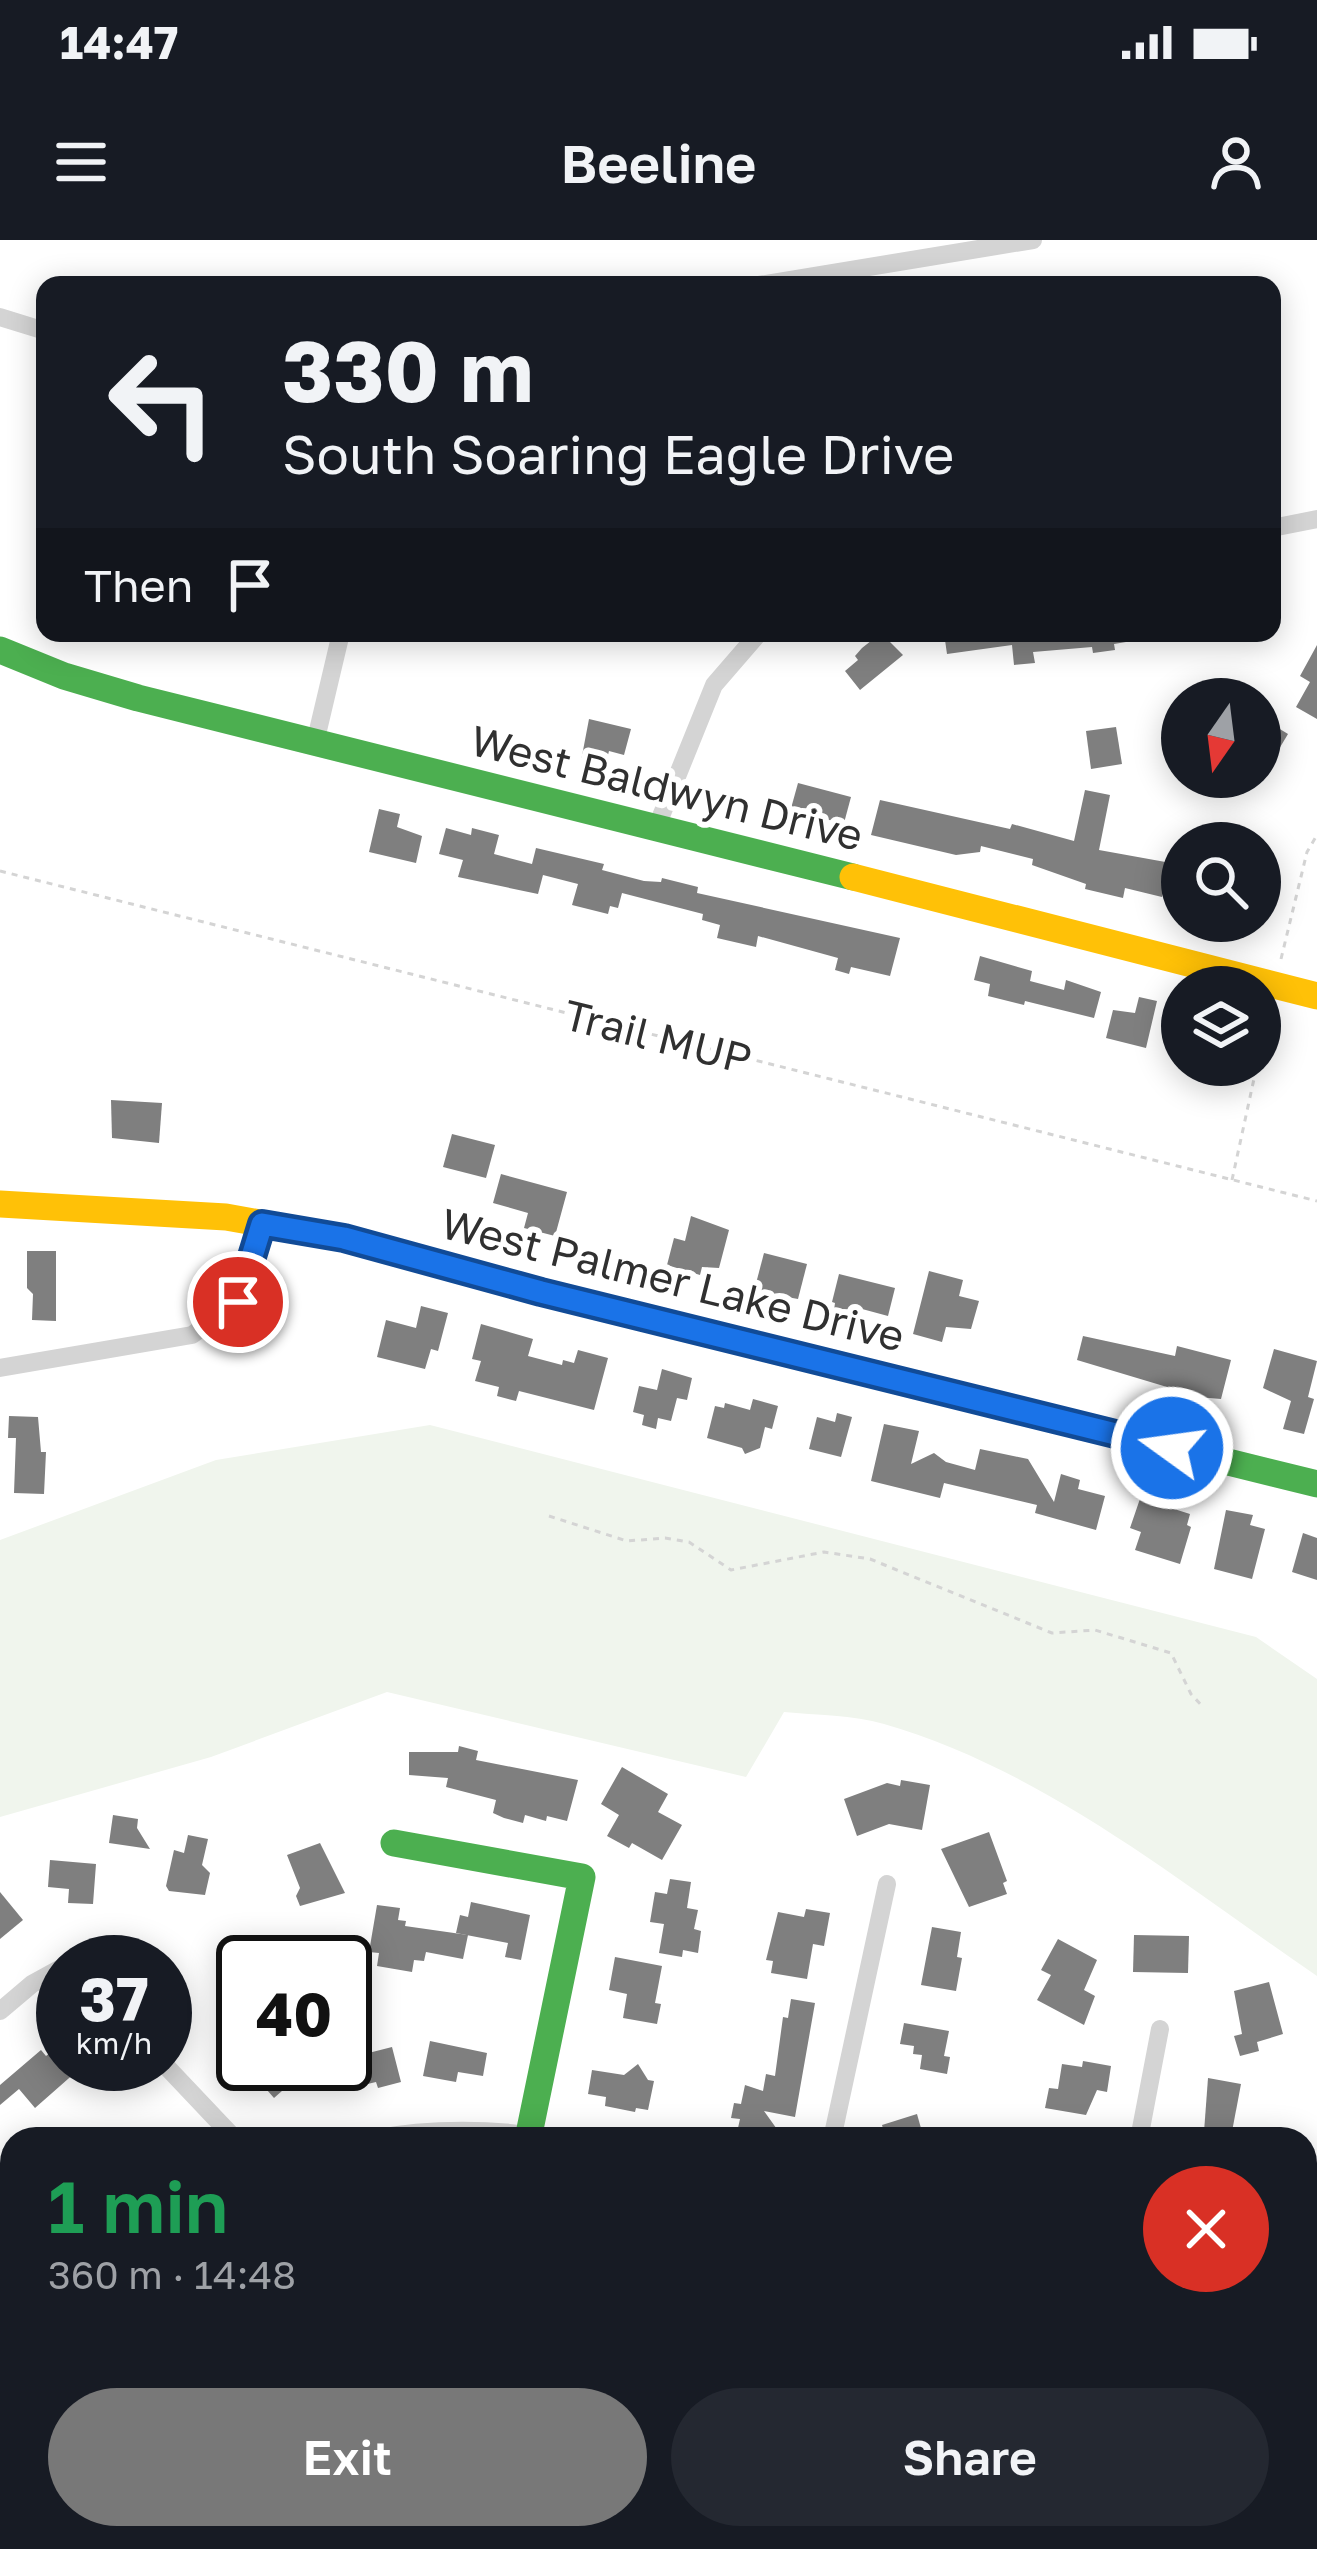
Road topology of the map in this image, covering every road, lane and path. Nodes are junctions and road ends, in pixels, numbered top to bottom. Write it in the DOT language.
graph roads {
  1 [pos="1033,240"];
  2 [pos="814,276"];
  3 [pos="0,317"];
  4 [pos="36,329"];
  5 [pos="1315,525"];
  6 [pos="1281,527"];
  7 [pos="339,642"];
  8 [pos="751,642"];
  9 [pos="0,650"];
  10 [pos="315,743"];
  11 [pos="657,826"];
  12 [pos="1317,835"];
  13 [pos="0,871"];
  14 [pos="1200,966"];
  15 [pos="1279,966"];
  16 [pos="1281,987"];
  17 [pos="1317,996"];
  18 [pos="1252,1086"];
  19 [pos="1232,1180"];
  20 [pos="1317,1202"];
  21 [pos="0,1204"];
  22 [pos="262,1224"];
  23 [pos="0,1368"];
  24 [pos="1317,1484"];
  25 [pos="549,1516"];
  26 [pos="1203,1707"];
  27 [pos="394,1843"];
  28 [pos="887,1884"];
  29 [pos="36,1982"];
  30 [pos="0,2011"];
  31 [pos="1160,2029"];
  32 [pos="190,2091"];
  33 [pos="224,2127"];
  34 [pos="544,2127"];
  35 [pos="835,2127"];
  36 [pos="1140,2127"];
  1 -- 2 [label="street"];
  3 -- 4 [label="street"];
  5 -- 6 [label="street"];
  7 -- 10 [label="street"];
  8 -- 11 [label="street"];
  9 -- 10 [label="street, West Baldwyn Drive"];
  10 -- 11 [label="street, West Baldwyn Drive"];
  11 -- 14 [label="street, West Baldwyn Drive"];
  12 -- 15 [label="path"];
  13 -- 19 [label="path, Trail MUP"];
  16 -- 17 [label="street, West Baldwyn Drive"];
  18 -- 19 [label="path"];
  19 -- 20 [label="path, Trail MUP"];
  21 -- 22 [label="street, West Palmer Lake Drive"];
  22 -- 23 [label="street"];
  22 -- 24 [label="street, West Palmer Lake Drive"];
  25 -- 26 [label="path"];
  27 -- 34 [label="street"];
  28 -- 35 [label="street"];
  29 -- 30 [label="street"];
  31 -- 36 [label="street"];
  32 -- 33 [label="street"];
}
